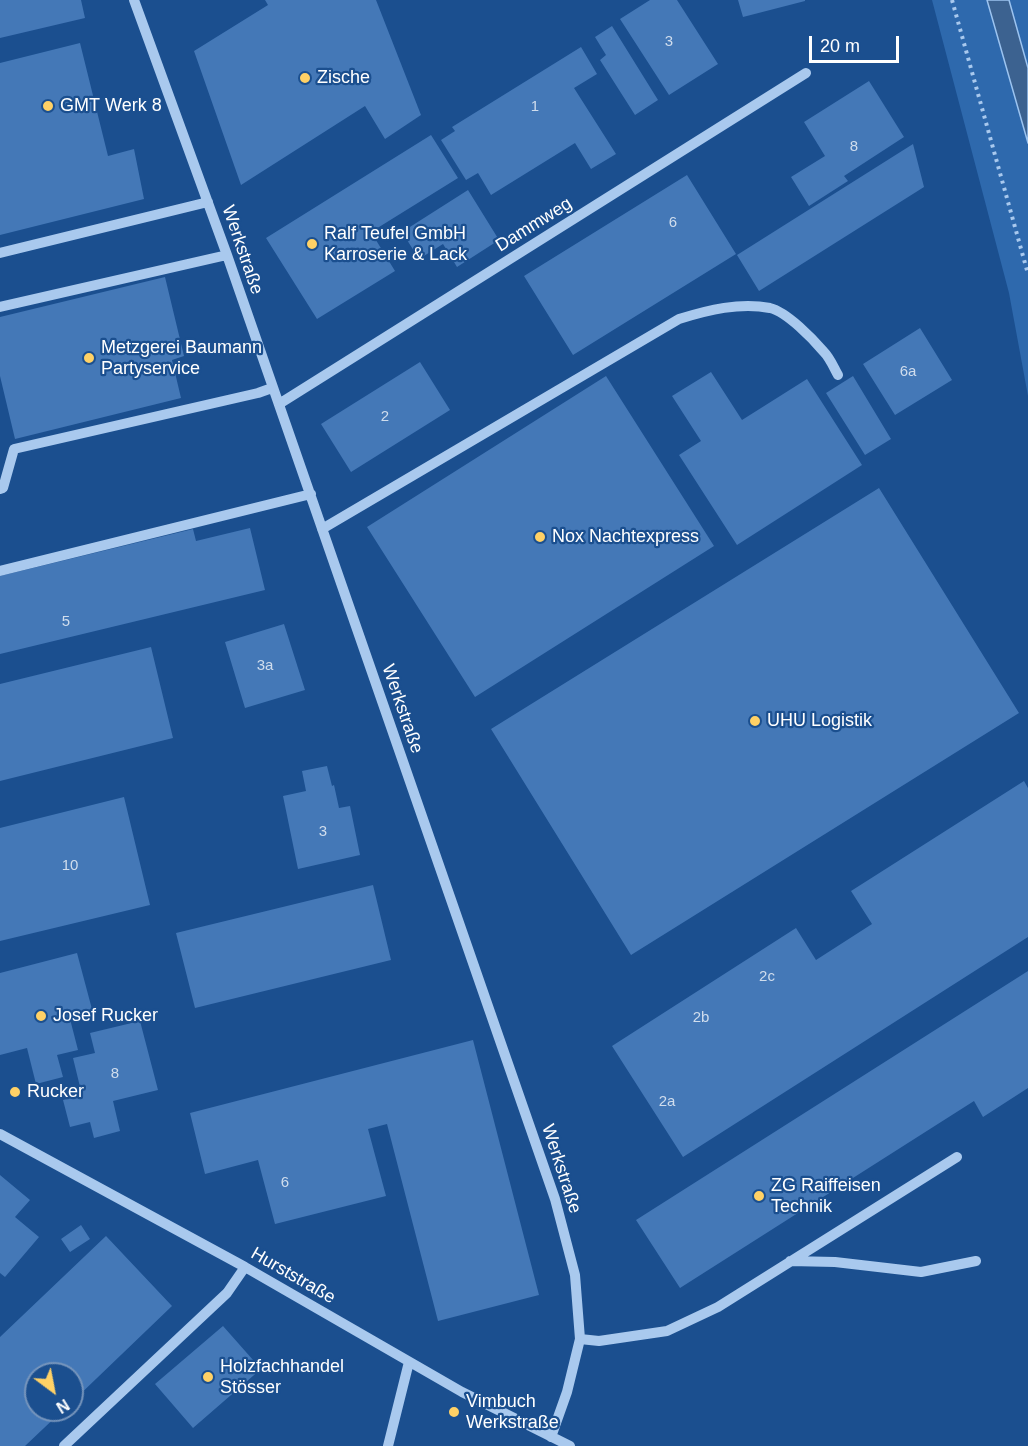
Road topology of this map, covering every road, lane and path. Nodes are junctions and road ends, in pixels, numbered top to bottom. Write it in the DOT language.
graph roads {
  1 [pos="134,0"];
  2 [pos="952,0"];
  3 [pos="806,73"];
  4 [pos="208,202"];
  5 [pos="0,254"];
  6 [pos="227,255"];
  7 [pos="1028,274"];
  8 [pos="0,308"];
  9 [pos="838,375"];
  10 [pos="272,388"];
  11 [pos="279,404"];
  12 [pos="0,489"];
  13 [pos="311,494"];
  14 [pos="322,529"];
  15 [pos="0,571"];
  16 [pos="0,1134"];
  17 [pos="957,1157"];
  18 [pos="790,1261"];
  19 [pos="976,1261"];
  20 [pos="245,1267"];
  21 [pos="580,1339"];
  22 [pos="409,1362"];
  23 [pos="551,1437"];
  24 [pos="64,1446"];
  25 [pos="388,1446"];
  26 [pos="570,1446"];
  1 -- 4 [label="street, Werkstraße"];
  2 -- 7 [label="path"];
  3 -- 11 [label="street, Dammweg"];
  4 -- 5 [label="street"];
  4 -- 6 [label="street, Werkstraße"];
  6 -- 8 [label="street"];
  6 -- 10 [label="street, Werkstraße"];
  9 -- 14 [label="street"];
  10 -- 11 [label="street, Werkstraße"];
  10 -- 12 [label="street"];
  11 -- 13 [label="street, Werkstraße"];
  13 -- 14 [label="street, Werkstraße"];
  13 -- 15 [label="street"];
  14 -- 21 [label="street, Werkstraße"];
  16 -- 20 [label="street, Hurststraße"];
  17 -- 18 [label="street"];
  18 -- 19 [label="street"];
  18 -- 21 [label="street"];
  20 -- 22 [label="street, Hurststraße"];
  20 -- 24 [label="street"];
  21 -- 23 [label="street, Werkstraße"];
  22 -- 23 [label="street, Hurststraße"];
  22 -- 25 [label="street"];
  23 -- 26 [label="street, Hurststraße"];
}
